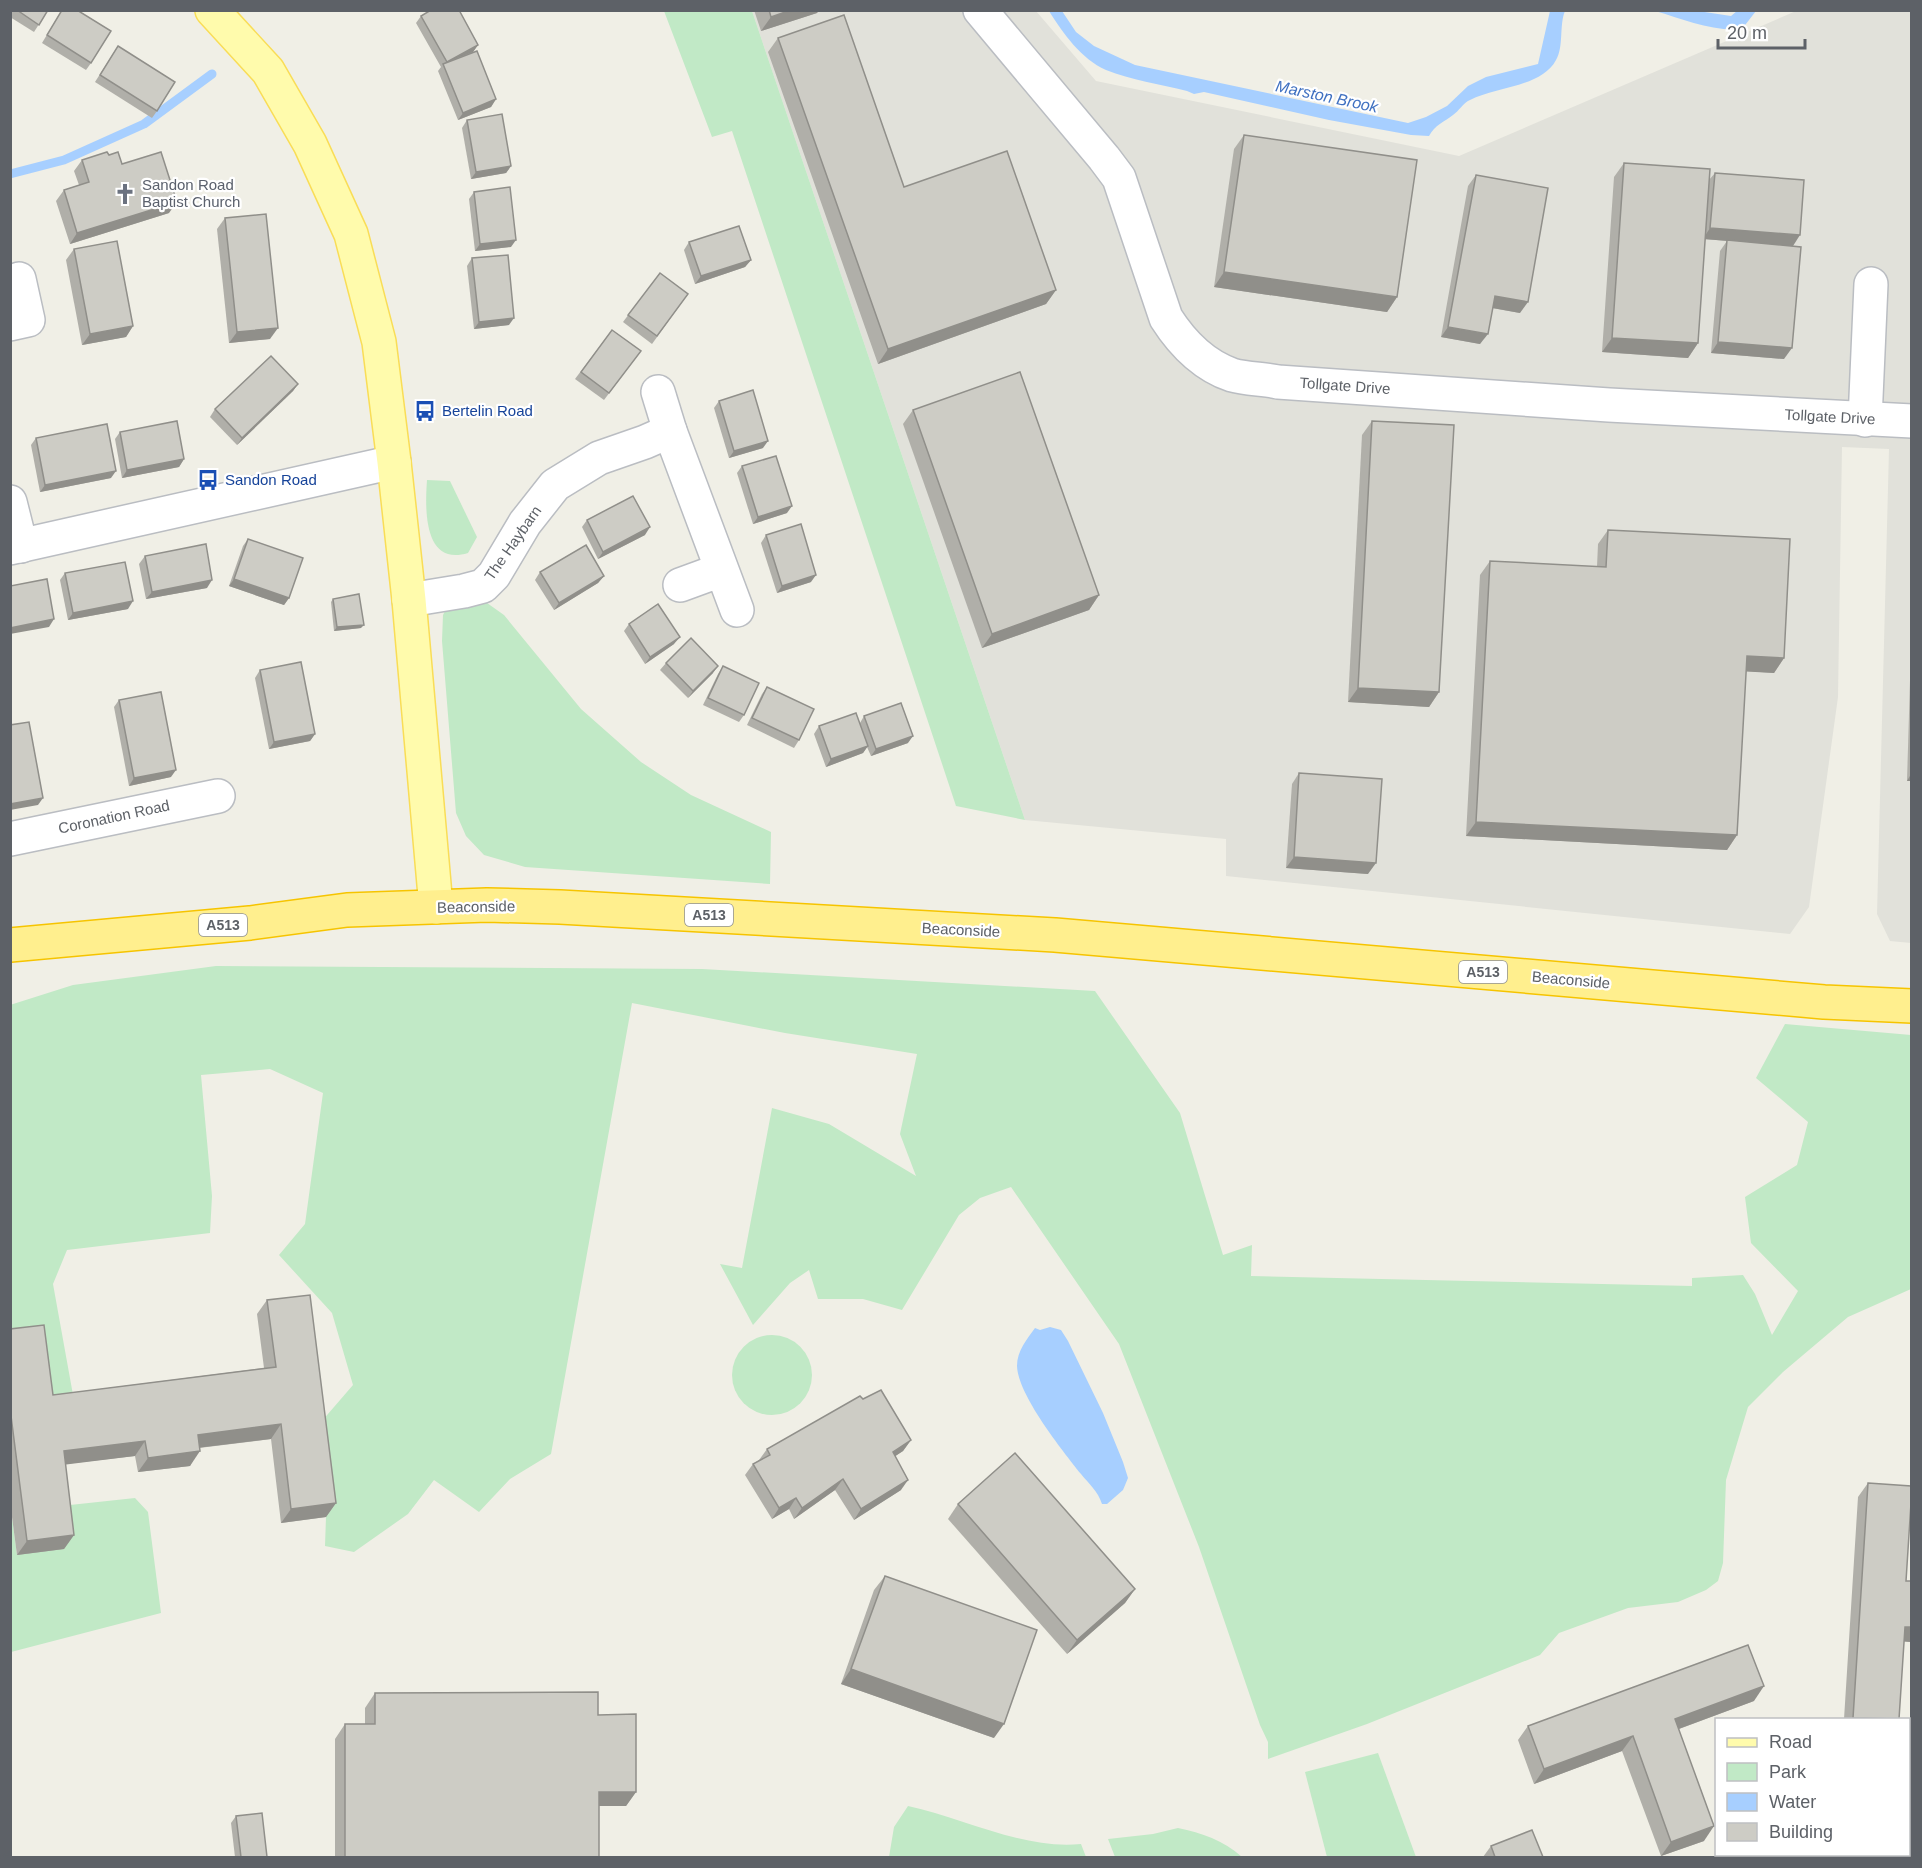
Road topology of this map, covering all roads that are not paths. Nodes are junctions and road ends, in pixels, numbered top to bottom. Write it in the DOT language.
graph roads {
  1 [pos="212,10"];
  2 [pos="980,10"];
  3 [pos="19,279"];
  4 [pos="1871,284"];
  5 [pos="10,324"];
  6 [pos="658,392"];
  7 [pos="1865,420"];
  8 [pos="1911,422"];
  9 [pos="670,431"];
  10 [pos="394,462"];
  11 [pos="10,502"];
  12 [pos="16,547"];
  13 [pos="721,570"];
  14 [pos="680,585"];
  15 [pos="409,600"];
  16 [pos="736,610"];
  17 [pos="218,796"];
  18 [pos="10,839"];
  19 [pos="436,907"];
  20 [pos="10,945"];
  21 [pos="1911,1006"];
  1 -- 10 [label="main road"];
  2 -- 7 [label="street, Tollgate Drive"];
  3 -- 5 [label="street"];
  4 -- 7 [label="street"];
  6 -- 9 [label="street"];
  7 -- 8 [label="street, Tollgate Drive"];
  9 -- 13 [label="street"];
  9 -- 15 [label="street, The Haybarn"];
  10 -- 12 [label="street"];
  10 -- 15 [label="main road"];
  11 -- 12 [label="street"];
  13 -- 14 [label="street"];
  13 -- 16 [label="street"];
  15 -- 19 [label="main road"];
  17 -- 18 [label="street, Coronation Road"];
  19 -- 20 [label="highway, Beaconside / A513"];
  19 -- 21 [label="highway, Beaconside / A513"];
}
